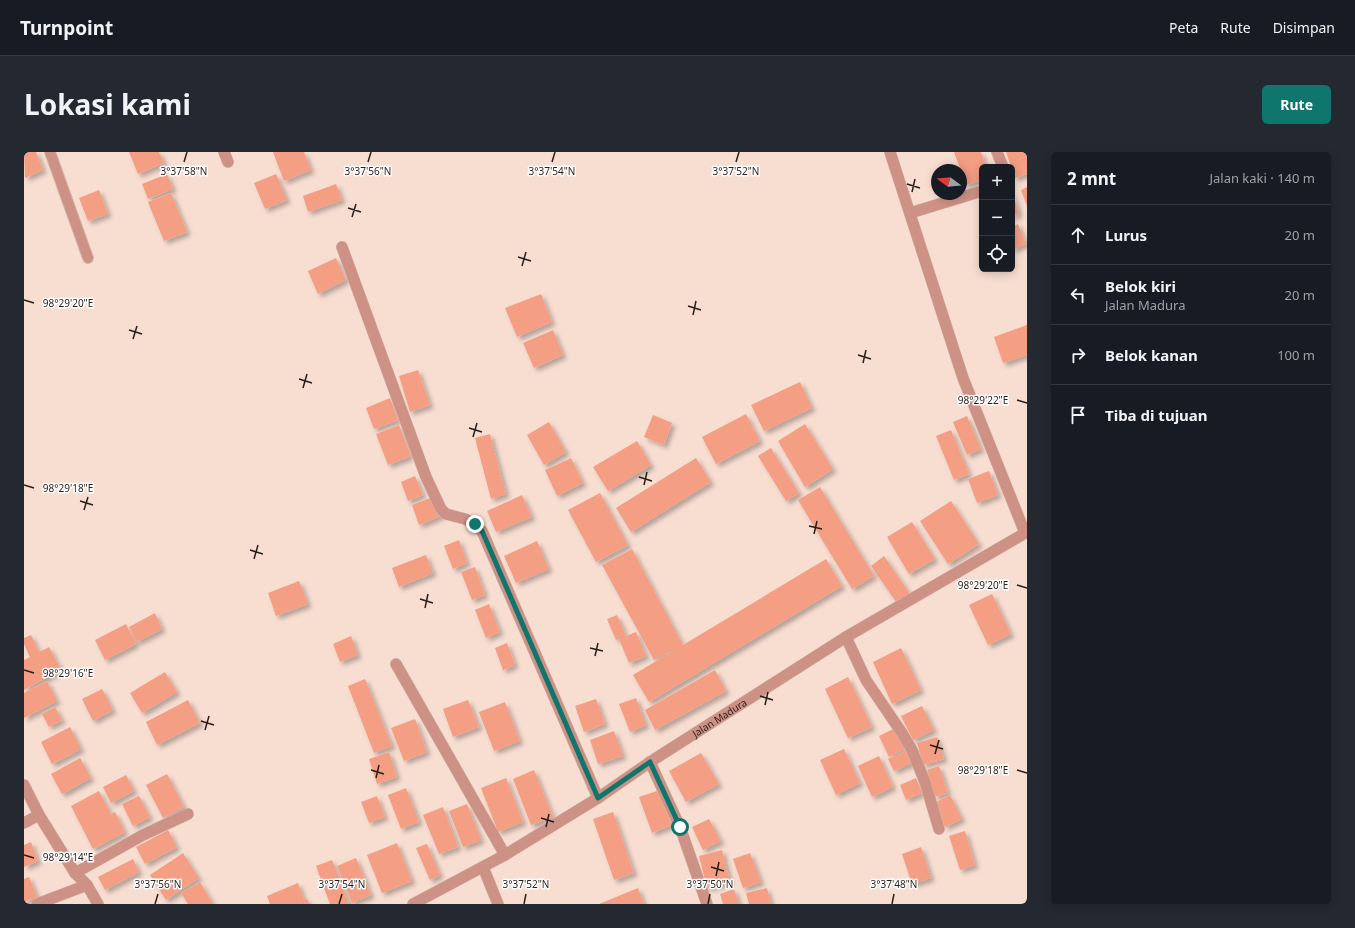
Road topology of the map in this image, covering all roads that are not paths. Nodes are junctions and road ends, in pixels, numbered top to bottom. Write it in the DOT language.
graph roads {
  1 [pos="50,152"];
  2 [pos="890,152"];
  3 [pos="997,152"];
  4 [pos="1002,164"];
  5 [pos="979,192"];
  6 [pos="910,213"];
  7 [pos="342,247"];
  8 [pos="88,258"];
  9 [pos="1026,533"];
  10 [pos="846,637"];
  11 [pos="396,664"];
  12 [pos="650,762"];
  13 [pos="24,785"];
  14 [pos="598,798"];
  15 [pos="188,814"];
  16 [pos="39,815"];
  17 [pos="24,822"];
  18 [pos="939,829"];
  19 [pos="505,855"];
  20 [pos="482,867"];
  21 [pos="75,873"];
  22 [pos="86,885"];
  23 [pos="37,904"];
  24 [pos="98,904"];
  25 [pos="413,904"];
  26 [pos="498,904"];
  27 [pos="707,904"];
  1 -- 8 [label="lane"];
  2 -- 6 [label="street"];
  3 -- 4 [label="street"];
  5 -- 6 [label="street"];
  6 -- 9 [label="street"];
  7 -- 14 [label="street"];
  9 -- 10 [label="street, Jalan Madura"];
  10 -- 12 [label="street, Jalan Madura"];
  10 -- 18 [label="street"];
  11 -- 19 [label="street"];
  12 -- 14 [label="street, Jalan Madura"];
  12 -- 27 [label="street"];
  13 -- 16 [label="street"];
  14 -- 19 [label="street, Jalan Madura"];
  15 -- 21 [label="street"];
  16 -- 17 [label="street"];
  16 -- 21 [label="street"];
  19 -- 20 [label="street, Jalan Madura"];
  20 -- 25 [label="street, Jalan Madura"];
  20 -- 26 [label="street"];
  21 -- 22 [label="street"];
  22 -- 23 [label="street"];
  22 -- 24 [label="street"];
}
